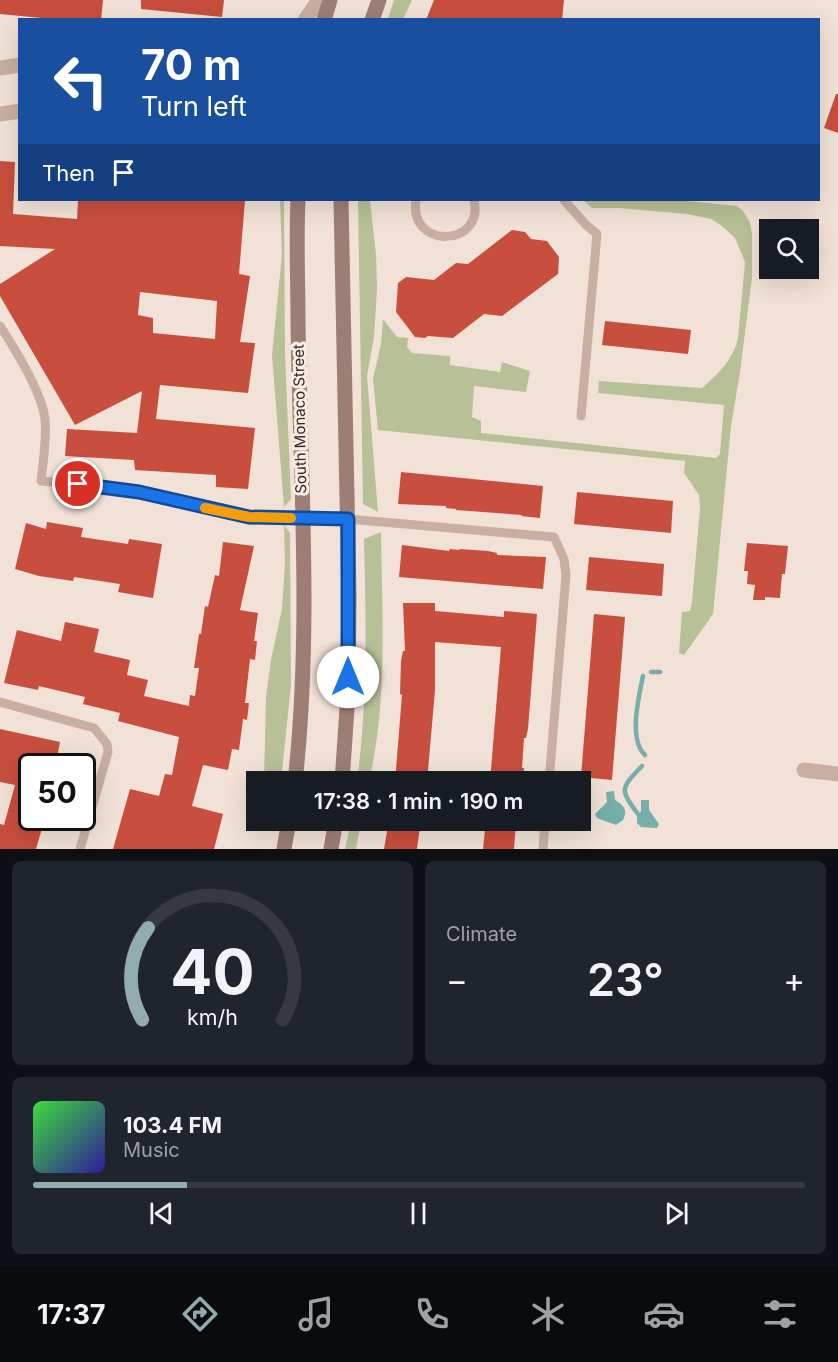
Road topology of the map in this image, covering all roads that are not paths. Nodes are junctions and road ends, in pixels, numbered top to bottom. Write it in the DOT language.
graph roads {
  1 [pos="319,0"];
  2 [pos="330,0"];
  3 [pos="379,0"];
  4 [pos="306,18"];
  5 [pos="325,18"];
  6 [pos="373,18"];
  7 [pos="0,59"];
  8 [pos="18,63"];
  9 [pos="18,64"];
  10 [pos="0,68"];
  11 [pos="18,111"];
  12 [pos="0,114"];
  13 [pos="293,201"];
  14 [pos="298,201"];
  15 [pos="341,201"];
  16 [pos="416,201"];
  17 [pos="474,201"];
  18 [pos="565,201"];
  19 [pos="297,226"];
  20 [pos="0,326"];
  21 [pos="581,416"];
  22 [pos="303,518"];
  23 [pos="348,519"];
  24 [pos="0,702"];
  25 [pos="804,770"];
  26 [pos="296,771"];
  27 [pos="343,771"];
  28 [pos="550,771"];
  29 [pos="838,774"];
  30 [pos="287,831"];
  31 [pos="334,831"];
  32 [pos="544,831"];
  33 [pos="80,849"];
  34 [pos="284,849"];
  35 [pos="331,849"];
  36 [pos="543,849"];
  1 -- 4 [label="street"];
  2 -- 5 [label="main road"];
  3 -- 6 [label="main road"];
  7 -- 8 [label="street"];
  9 -- 10 [label="street"];
  11 -- 12 [label="street"];
  13 -- 19 [label="street"];
  14 -- 19 [label="main road, South Monaco Street"];
  15 -- 23 [label="main road"];
  16 -- 17 [label="lane"];
  18 -- 21 [label="lane"];
  19 -- 22 [label="main road, South Monaco Street"];
  20 -- 22 [label="lane"];
  22 -- 23 [label="lane"];
  22 -- 26 [label="main road, South Monaco Street"];
  23 -- 27 [label="main road"];
  23 -- 28 [label="lane"];
  24 -- 33 [label="lane"];
  25 -- 29 [label="street"];
  30 -- 34 [label="main road"];
  31 -- 35 [label="main road"];
  32 -- 36 [label="lane"];
}
